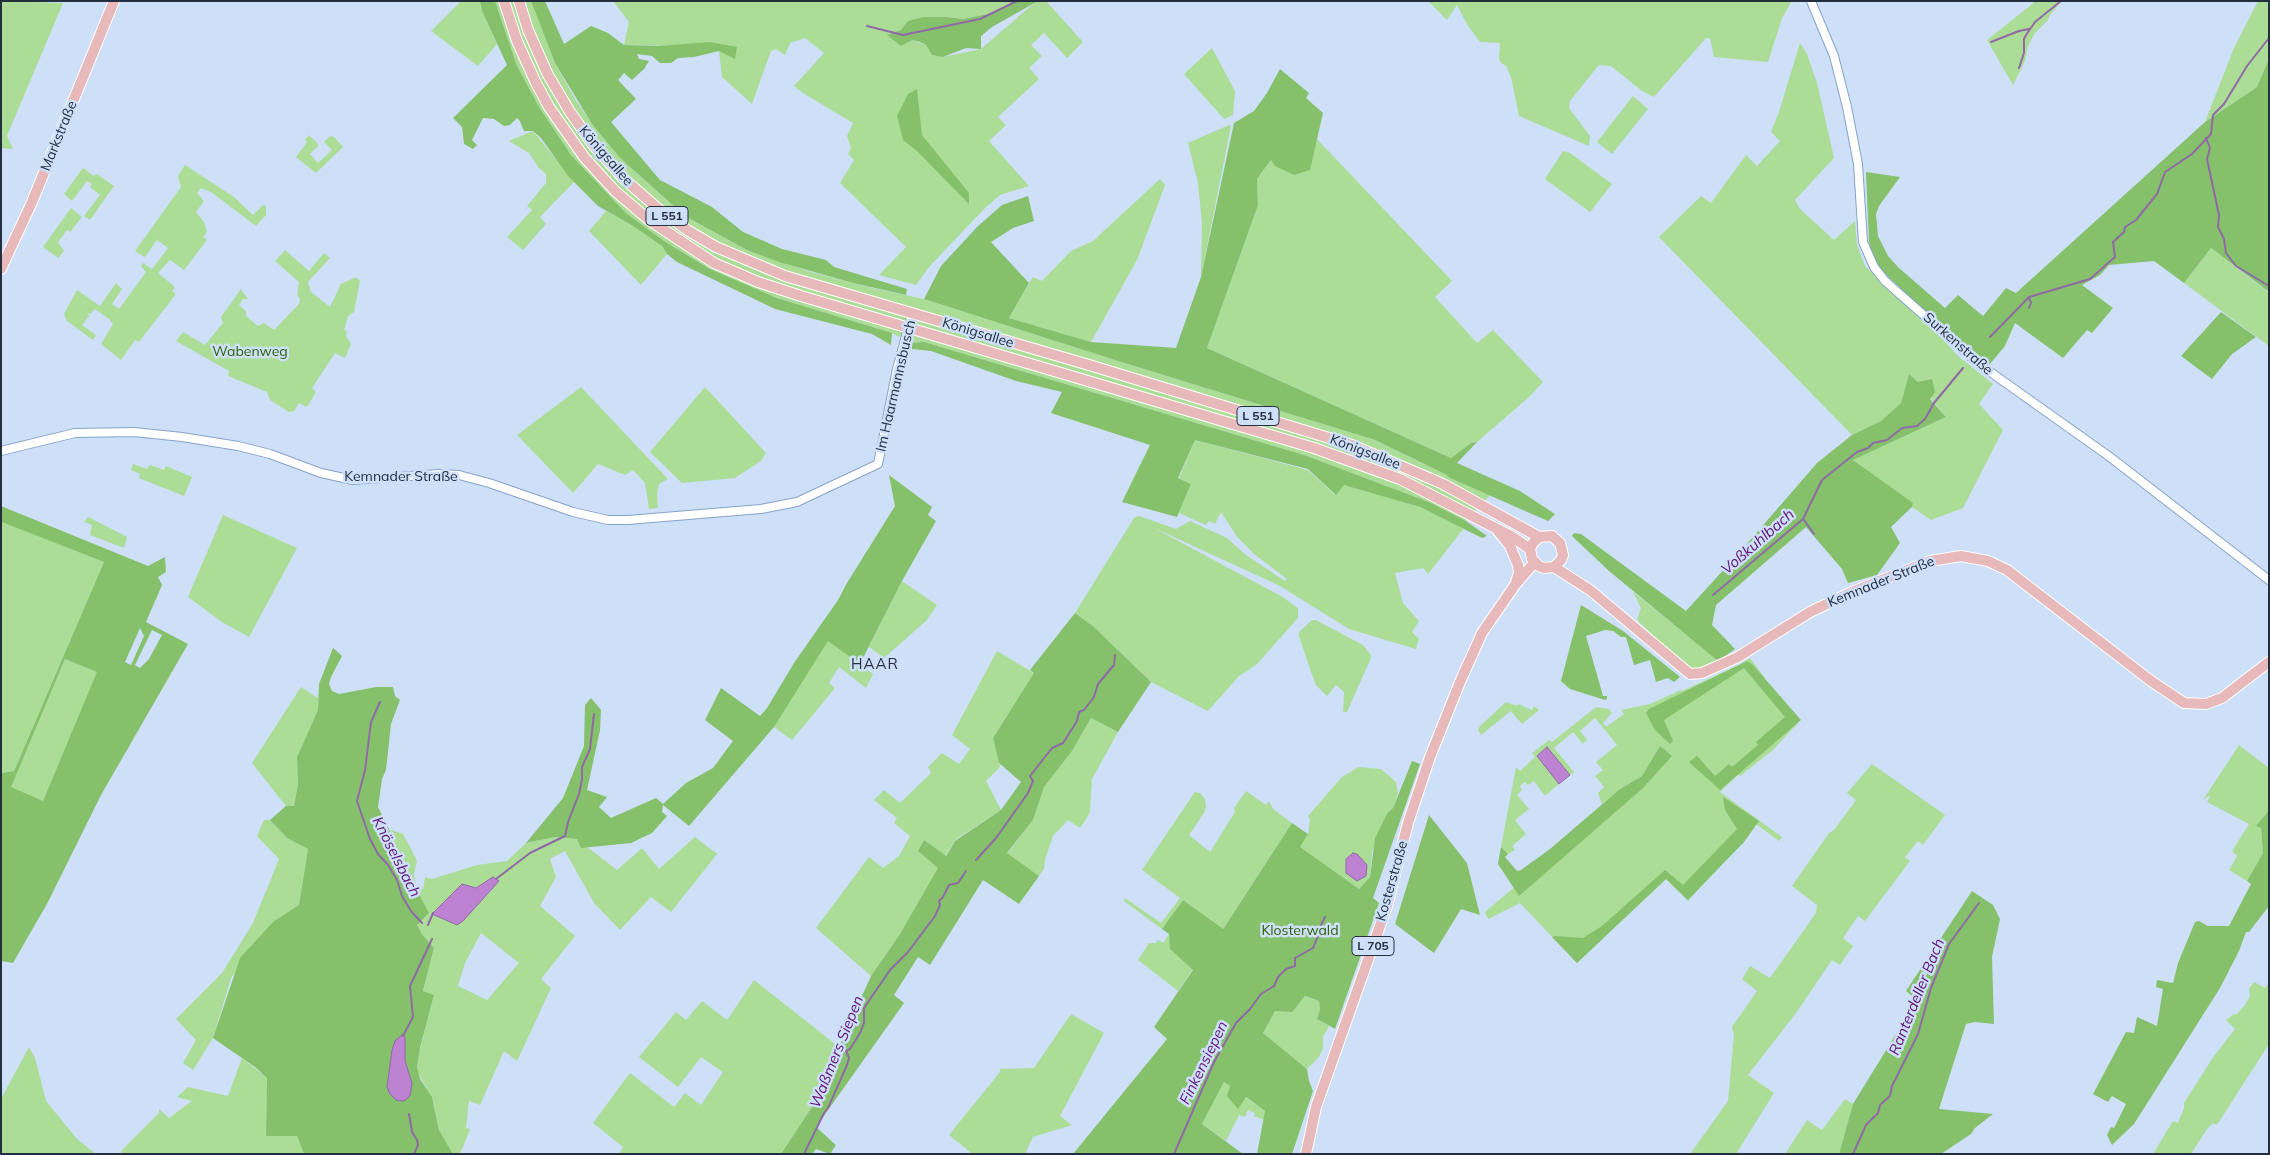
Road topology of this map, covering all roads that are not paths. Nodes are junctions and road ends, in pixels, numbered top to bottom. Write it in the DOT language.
graph roads {
  1 [pos="114,1"];
  2 [pos="504,1"];
  3 [pos="519,1"];
  4 [pos="1811,1"];
  5 [pos="1,269"];
  6 [pos="912,314"];
  7 [pos="907,328"];
  8 [pos="1,451"];
  9 [pos="879,459"];
  10 [pos="1495,528"];
  11 [pos="1539,537"];
  12 [pos="1530,549"];
  13 [pos="1557,563"];
  14 [pos="1537,565"];
  15 [pos="2269,580"];
  16 [pos="1515,585"];
  17 [pos="1500,607"];
  18 [pos="2269,656"];
  19 [pos="2263,664"];
  20 [pos="1306,1154"];
  1 -- 5 [label="main road, Markstraße"];
  2 -- 7 [label="main road, Königsallee / L 551"];
  3 -- 6 [label="main road, Königsallee / L 551"];
  4 -- 15 [label="street, Surkenstraße"];
  6 -- 7 [label="street, Im Haarmannsbusch"];
  6 -- 11 [label="main road, Königsallee / L 551"];
  7 -- 9 [label="street, Im Haarmannsbusch"];
  7 -- 10 [label="main road, Königsallee / L 551"];
  8 -- 9 [label="street, Kemnader Straße"];
  10 -- 12 [label="main road, Königsallee / L 551"];
  10 -- 16 [label="main road, Königsallee / L 551"];
  11 -- 12 [label="main road"];
  11 -- 13 [label="main road, Königsallee / L 551"];
  12 -- 14 [label="main road"];
  13 -- 14 [label="main road"];
  13 -- 19 [label="main road, Kemnader Straße"];
  14 -- 16 [label="main road, L 705"];
  14 -- 17 [label="main road, L 705"];
  16 -- 17 [label="main road, L 705"];
  17 -- 20 [label="main road, Kosterstraße / L 705"];
  18 -- 19 [label="main road, Kemnader Straße"];
}
